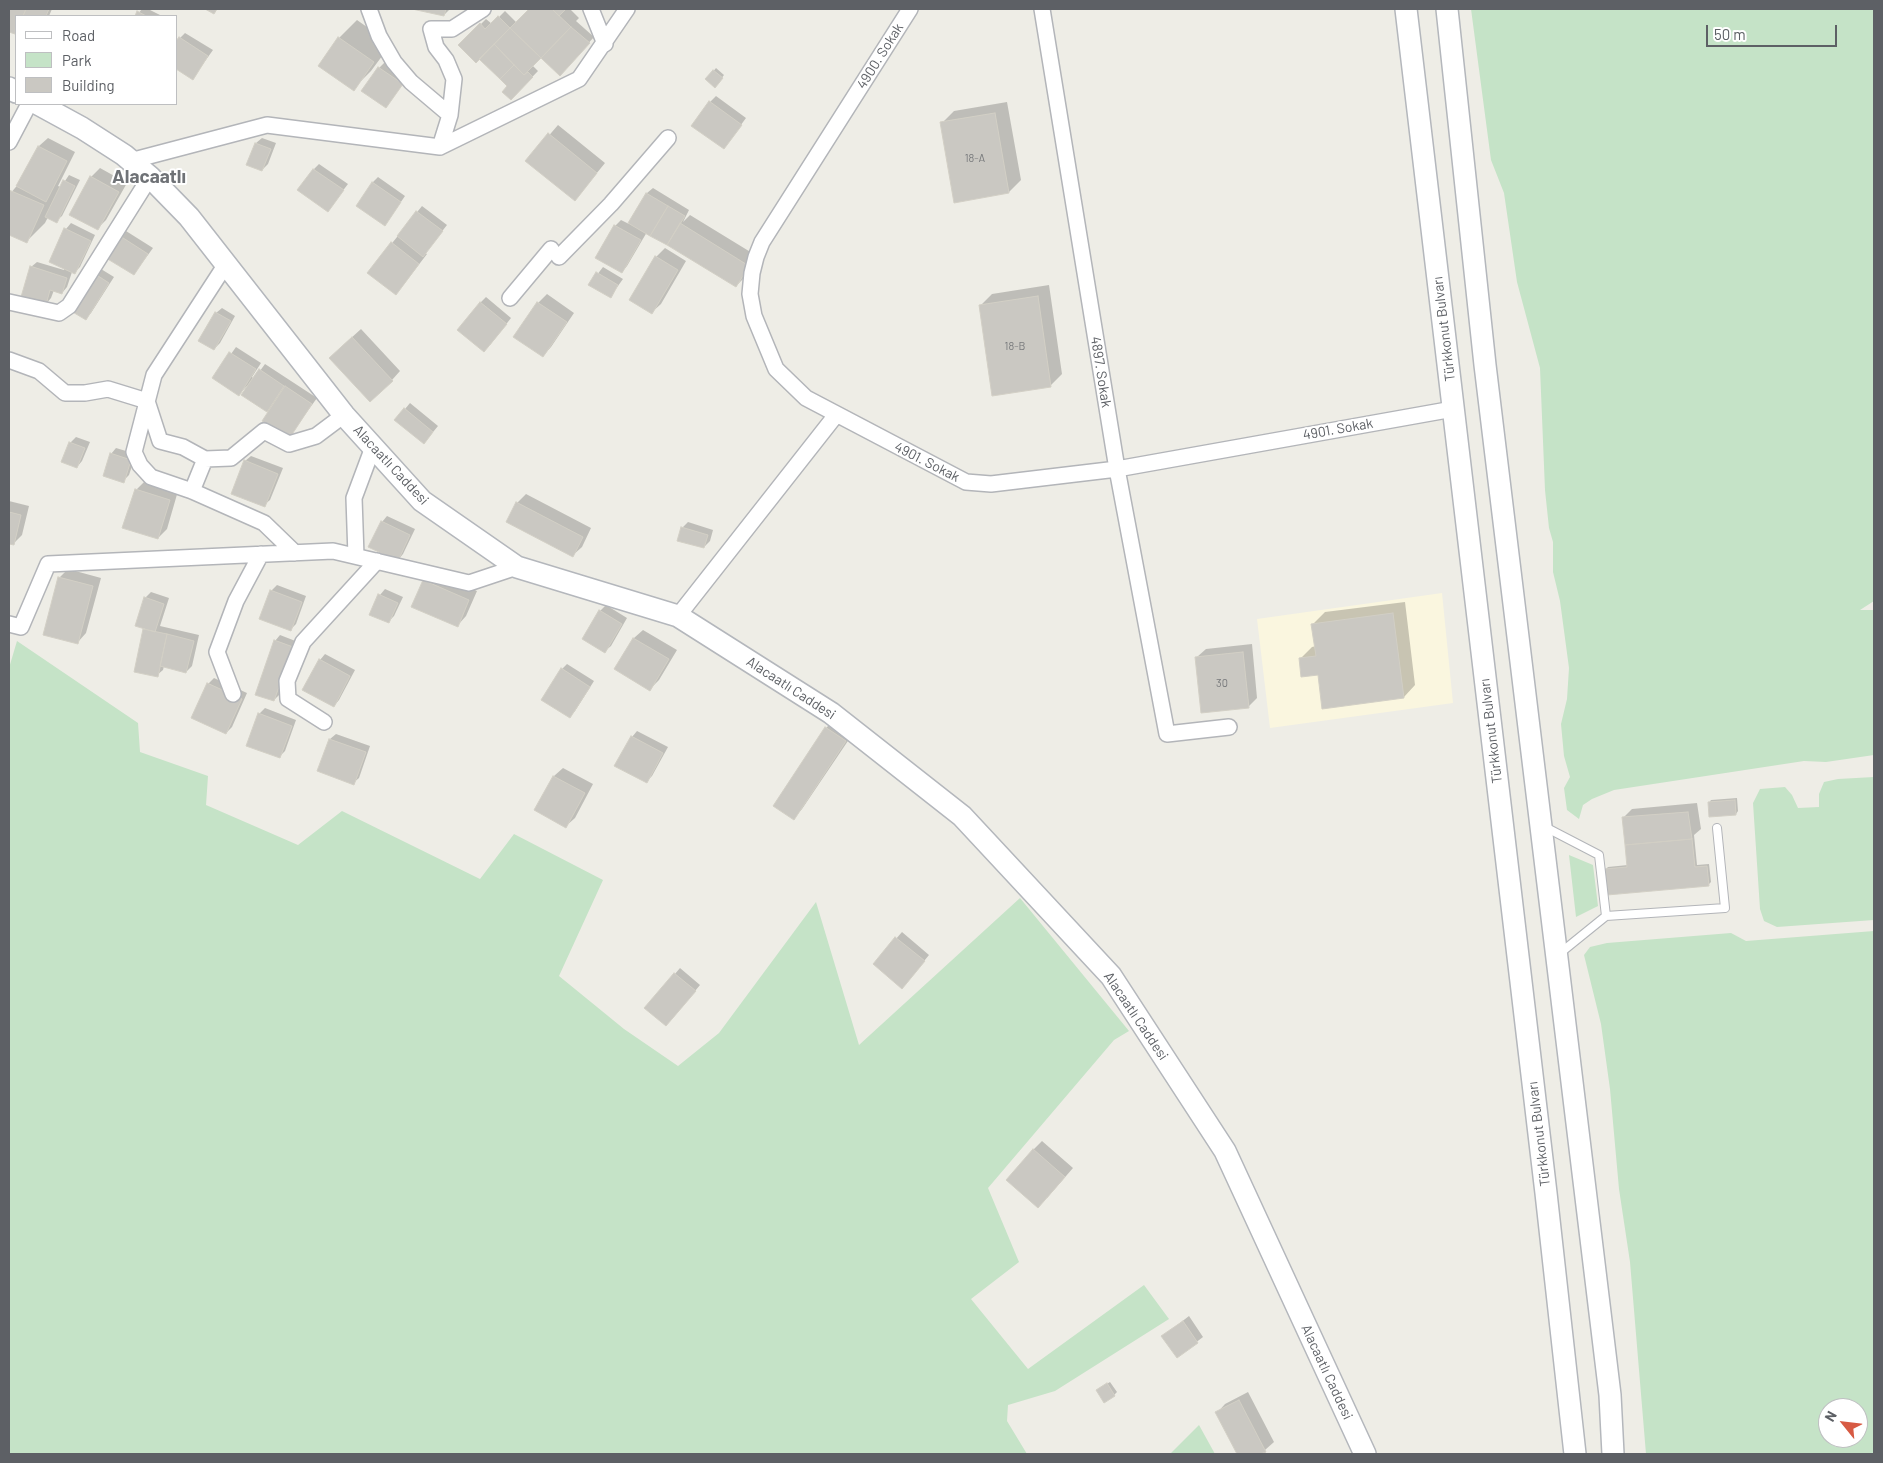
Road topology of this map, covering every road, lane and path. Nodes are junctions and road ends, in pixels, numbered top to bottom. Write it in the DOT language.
graph roads {
  1 [pos="368,9"];
  2 [pos="483,9"];
  3 [pos="591,9"];
  4 [pos="627,9"];
  5 [pos="910,9"];
  6 [pos="1042,9"];
  7 [pos="1406,9"];
  8 [pos="1447,9"];
  9 [pos="604,44"];
  10 [pos="850,103"];
  11 [pos="28,105"];
  12 [pos="40,105"];
  13 [pos="450,115"];
  14 [pos="668,138"];
  15 [pos="9,142"];
  16 [pos="440,147"];
  17 [pos="130,161"];
  18 [pos="150,177"];
  19 [pos="226,264"];
  20 [pos="510,298"];
  21 [pos="9,302"];
  22 [pos="9,360"];
  23 [pos="147,401"];
  24 [pos="1453,409"];
  25 [pos="836,414"];
  26 [pos="344,415"];
  27 [pos="373,447"];
  28 [pos="205,459"];
  29 [pos="1117,469"];
  30 [pos="192,491"];
  31 [pos="295,553"];
  32 [pos="261,554"];
  33 [pos="356,556"];
  34 [pos="377,561"];
  35 [pos="517,567"];
  36 [pos="678,616"];
  37 [pos="9,624"];
  38 [pos="233,694"];
  39 [pos="324,722"];
  40 [pos="1229,727"];
  41 [pos="1541,825"];
  42 [pos="1717,828"];
  43 [pos="1606,916"];
  44 [pos="1557,956"];
  45 [pos="1365,1454"];
  46 [pos="1575,1454"];
  47 [pos="1613,1454"];
  1 -- 13 [label="street"];
  2 -- 13 [label="street"];
  3 -- 9 [label="street"];
  4 -- 9 [label="street"];
  5 -- 10 [label="street, 4900. Sokak"];
  6 -- 29 [label="street, 4897. Sokak"];
  7 -- 24 [label="street, Türkkonut Bulvarı"];
  8 -- 41 [label="street"];
  9 -- 16 [label="street"];
  10 -- 25 [label="street, 4901. Sokak"];
  11 -- 15 [label="street"];
  12 -- 17 [label="street, Alacaatlı Caddesi"];
  13 -- 16 [label="street"];
  14 -- 20 [label="street"];
  16 -- 17 [label="street"];
  17 -- 18 [label="street, Alacaatlı Caddesi"];
  18 -- 19 [label="street, Alacaatlı Caddesi"];
  18 -- 21 [label="street"];
  19 -- 23 [label="street"];
  19 -- 26 [label="street, Alacaatlı Caddesi"];
  22 -- 23 [label="street"];
  23 -- 28 [label="street"];
  23 -- 30 [label="street"];
  24 -- 29 [label="street, 4901. Sokak"];
  24 -- 46 [label="street, Türkkonut Bulvarı"];
  25 -- 29 [label="street, 4901. Sokak"];
  25 -- 36 [label="street"];
  26 -- 27 [label="street, Alacaatlı Caddesi"];
  26 -- 28 [label="street"];
  27 -- 33 [label="street"];
  27 -- 35 [label="street, Alacaatlı Caddesi"];
  28 -- 30 [label="street"];
  29 -- 40 [label="street, 4897. Sokak"];
  30 -- 31 [label="street"];
  31 -- 32 [label="street"];
  31 -- 33 [label="street"];
  32 -- 37 [label="street"];
  32 -- 38 [label="street"];
  33 -- 34 [label="street"];
  34 -- 35 [label="street"];
  34 -- 39 [label="street"];
  35 -- 36 [label="street, Alacaatlı Caddesi"];
  36 -- 45 [label="street, Alacaatlı Caddesi"];
  41 -- 43 [label="lane"];
  41 -- 44 [label="street"];
  42 -- 43 [label="lane"];
  43 -- 44 [label="lane"];
  44 -- 47 [label="street"];
}
